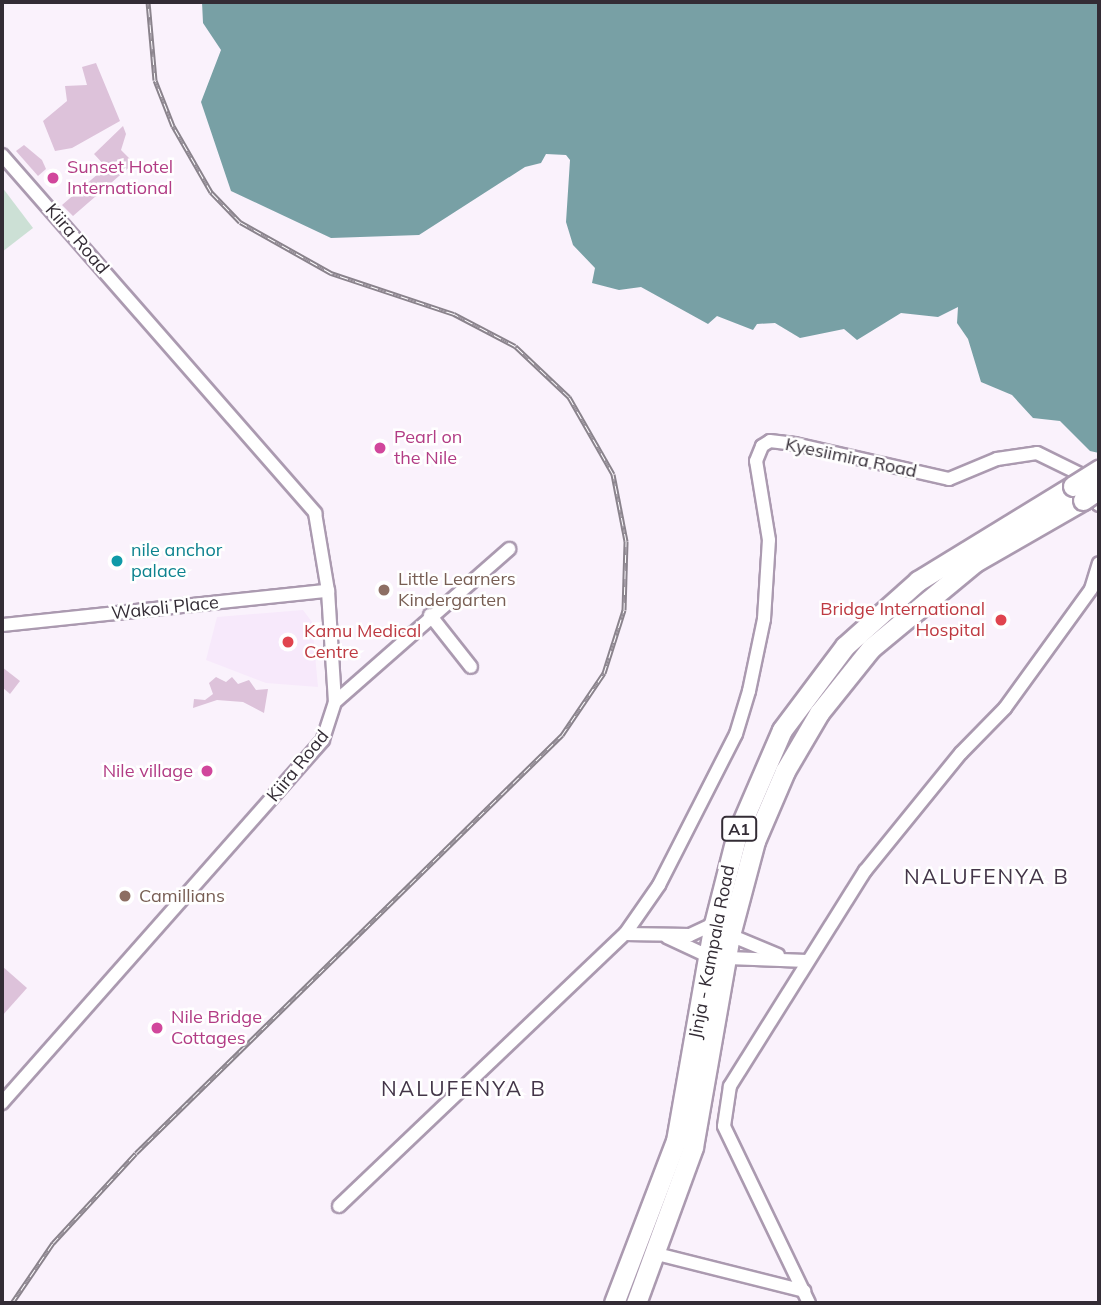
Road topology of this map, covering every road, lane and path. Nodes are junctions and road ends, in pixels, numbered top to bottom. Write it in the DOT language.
graph roads {
  1 [pos="2,155"];
  2 [pos="1090,490"];
  3 [pos="509,550"];
  4 [pos="1099,564"];
  5 [pos="328,591"];
  6 [pos="430,615"];
  7 [pos="2,625"];
  8 [pos="471,667"];
  9 [pos="335,702"];
  10 [pos="722,930"];
  11 [pos="625,933"];
  12 [pos="658,934"];
  13 [pos="708,956"];
  14 [pos="783,957"];
  15 [pos="728,958"];
  16 [pos="807,961"];
  17 [pos="4,1097"];
  18 [pos="339,1206"];
  19 [pos="657,1254"];
  20 [pos="806,1297"];
  21 [pos="614,1303"];
  22 [pos="636,1303"];
  1 -- 5 [label="street, Kiira Road"];
  2 -- 10 [label="highway, Jinja - Kampala Road / A1"];
  2 -- 11 [label="street, Kyesiimira Road"];
  3 -- 6 [label="street"];
  4 -- 16 [label="street"];
  5 -- 7 [label="street, Wakoli Place"];
  5 -- 9 [label="street, Kiira Road"];
  6 -- 8 [label="street"];
  6 -- 9 [label="street"];
  9 -- 17 [label="street, Kiira Road"];
  10 -- 12 [label="street"];
  10 -- 13 [label="highway, Jinja - Kampala Road / A1"];
  10 -- 14 [label="street"];
  10 -- 15 [label="highway, Jinja - Kampala Road / A1"];
  11 -- 12 [label="street"];
  11 -- 18 [label="street"];
  12 -- 13 [label="street"];
  13 -- 21 [label="highway, Jinja - Kampala Road / A1"];
  14 -- 15 [label="street"];
  14 -- 16 [label="street"];
  15 -- 19 [label="highway, Jinja - Kampala Road / A1"];
  16 -- 20 [label="street"];
  19 -- 20 [label="street"];
  19 -- 22 [label="highway, Jinja - Kampala Road / A1"];
}
